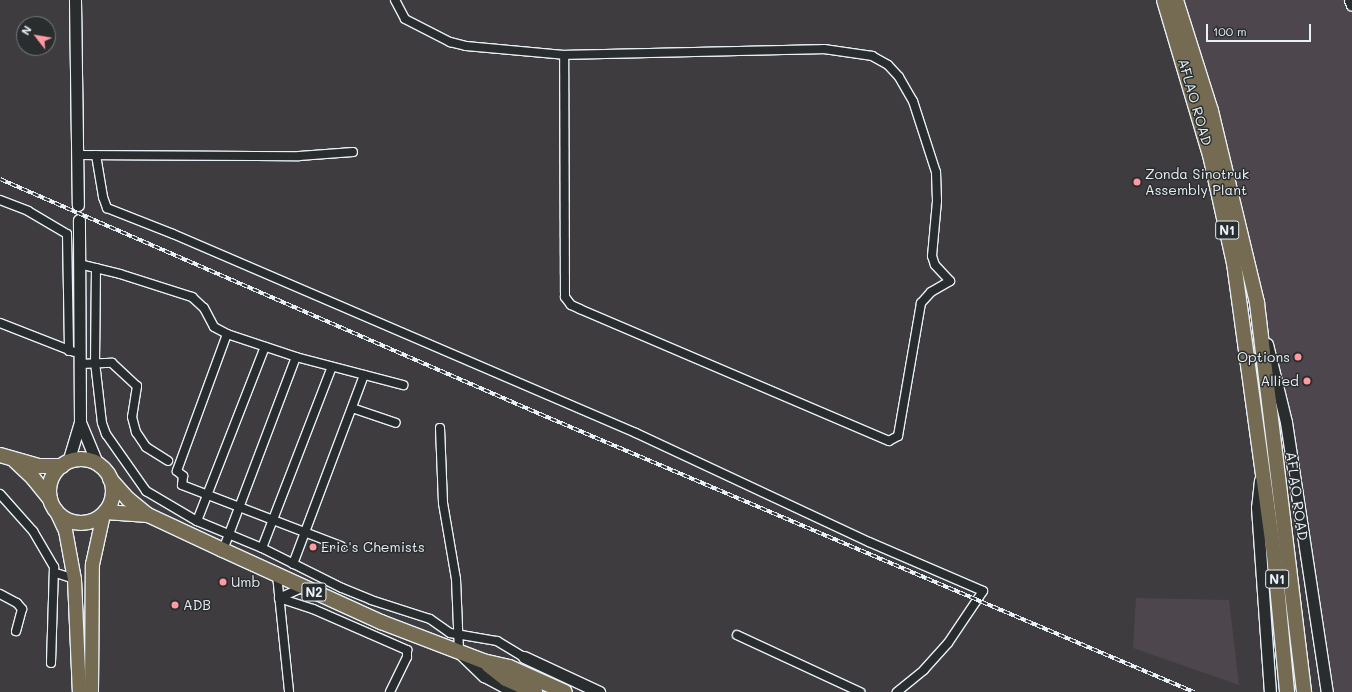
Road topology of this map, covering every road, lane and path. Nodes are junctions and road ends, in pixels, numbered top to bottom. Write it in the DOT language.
graph roads {
  1 [pos="75,0"];
  2 [pos="395,0"];
  3 [pos="1164,0"];
  4 [pos="1176,0"];
  5 [pos="1350,0"];
  6 [pos="1352,6"];
  7 [pos="564,55"];
  8 [pos="353,152"];
  9 [pos="78,155"];
  10 [pos="96,155"];
  11 [pos="0,200"];
  12 [pos="78,205"];
  13 [pos="79,220"];
  14 [pos="79,264"];
  15 [pos="96,268"];
  16 [pos="1257,303"];
  17 [pos="0,323"];
  18 [pos="227,334"];
  19 [pos="264,347"];
  20 [pos="76,356"];
  21 [pos="296,357"];
  22 [pos="94,362"];
  23 [pos="332,367"];
  24 [pos="364,375"];
  25 [pos="403,385"];
  26 [pos="352,408"];
  27 [pos="80,422"];
  28 [pos="396,423"];
  29 [pos="440,428"];
  30 [pos="0,455"];
  31 [pos="13,460"];
  32 [pos="168,461"];
  33 [pos="97,463"];
  34 [pos="65,464"];
  35 [pos="1262,466"];
  36 [pos="110,479"];
  37 [pos="0,494"];
  38 [pos="207,497"];
  39 [pos="53,504"];
  40 [pos="240,509"];
  41 [pos="104,513"];
  42 [pos="148,515"];
  43 [pos="197,521"];
  44 [pos="272,522"];
  45 [pos="305,534"];
  46 [pos="230,536"];
  47 [pos="341,546"];
  48 [pos="262,548"];
  49 [pos="223,550"];
  50 [pos="293,564"];
  51 [pos="56,573"];
  52 [pos="277,576"];
  53 [pos="74,579"];
  54 [pos="304,587"];
  55 [pos="0,594"];
  56 [pos="279,598"];
  57 [pos="16,631"];
  58 [pos="459,635"];
  59 [pos="737,635"];
  60 [pos="459,652"];
  61 [pos="524,657"];
  62 [pos="483,661"];
  63 [pos="51,663"];
  64 [pos="79,692"];
  65 [pos="91,692"];
  66 [pos="289,692"];
  67 [pos="390,692"];
  68 [pos="514,692"];
  69 [pos="535,692"];
  70 [pos="565,692"];
  71 [pos="599,692"];
  72 [pos="860,692"];
  73 [pos="897,692"];
  74 [pos="1270,692"];
  75 [pos="1287,692"];
  76 [pos="1304,692"];
  77 [pos="1327,692"];
  1 -- 9 [label="street"];
  2 -- 7 [label="street"];
  3 -- 35 [label="highway, AFLAO ROAD / N1"];
  4 -- 16 [label="highway, AFLAO ROAD / N1"];
  5 -- 6 [label="street"];
  7 -- 7 [label="street"];
  8 -- 10 [label="street"];
  9 -- 10 [label="street"];
  9 -- 12 [label="street"];
  10 -- 73 [label="street"];
  11 -- 20 [label="street"];
  13 -- 14 [label="street"];
  14 -- 15 [label="street"];
  14 -- 20 [label="street"];
  15 -- 18 [label="street"];
  15 -- 22 [label="street"];
  16 -- 76 [label="highway, AFLAO ROAD / N1"];
  16 -- 77 [label="street, AFLAO ROAD / N1"];
  17 -- 20 [label="street"];
  18 -- 19 [label="street"];
  18 -- 38 [label="street"];
  19 -- 21 [label="street"];
  19 -- 38 [label="street"];
  20 -- 22 [label="street"];
  20 -- 27 [label="street"];
  21 -- 23 [label="street"];
  21 -- 40 [label="street"];
  22 -- 32 [label="street"];
  22 -- 43 [label="street"];
  23 -- 24 [label="street"];
  23 -- 44 [label="street"];
  24 -- 25 [label="street"];
  24 -- 26 [label="street"];
  26 -- 28 [label="street"];
  26 -- 45 [label="street"];
  27 -- 33 [label="street"];
  27 -- 34 [label="street"];
  29 -- 58 [label="street"];
  30 -- 31 [label="highway, N2"];
  31 -- 34 [label="highway, N2"];
  31 -- 39 [label="highway, N2"];
  33 -- 34 [label="highway, N2"];
  33 -- 36 [label="highway, N2"];
  34 -- 39 [label="highway"];
  35 -- 74 [label="street, AFLAO ROAD"];
  35 -- 75 [label="highway, AFLAO ROAD / N1"];
  36 -- 41 [label="highway"];
  36 -- 42 [label="highway, N2"];
  37 -- 51 [label="street"];
  38 -- 40 [label="street"];
  38 -- 43 [label="street"];
  39 -- 41 [label="highway, N2"];
  39 -- 53 [label="main road"];
  40 -- 44 [label="street"];
  40 -- 46 [label="street"];
  41 -- 42 [label="highway, N2"];
  41 -- 65 [label="main road"];
  42 -- 49 [label="highway, N2"];
  43 -- 46 [label="street"];
  44 -- 45 [label="street"];
  44 -- 48 [label="street"];
  45 -- 47 [label="street"];
  45 -- 50 [label="street"];
  46 -- 48 [label="street"];
  46 -- 49 [label="street"];
  48 -- 50 [label="street"];
  49 -- 52 [label="highway, N2"];
  50 -- 58 [label="street"];
  51 -- 53 [label="street"];
  51 -- 63 [label="street"];
  52 -- 54 [label="highway, N2"];
  52 -- 56 [label="street"];
  53 -- 64 [label="main road"];
  54 -- 56 [label="street"];
  54 -- 60 [label="highway, N2"];
  55 -- 57 [label="street"];
  56 -- 66 [label="street"];
  56 -- 67 [label="street"];
  58 -- 60 [label="street"];
  58 -- 61 [label="street"];
  59 -- 72 [label="street"];
  60 -- 62 [label="highway, N2"];
  60 -- 68 [label="street"];
  61 -- 71 [label="street"];
  62 -- 69 [label="highway, N2"];
  62 -- 70 [label="highway, N2"];
}
